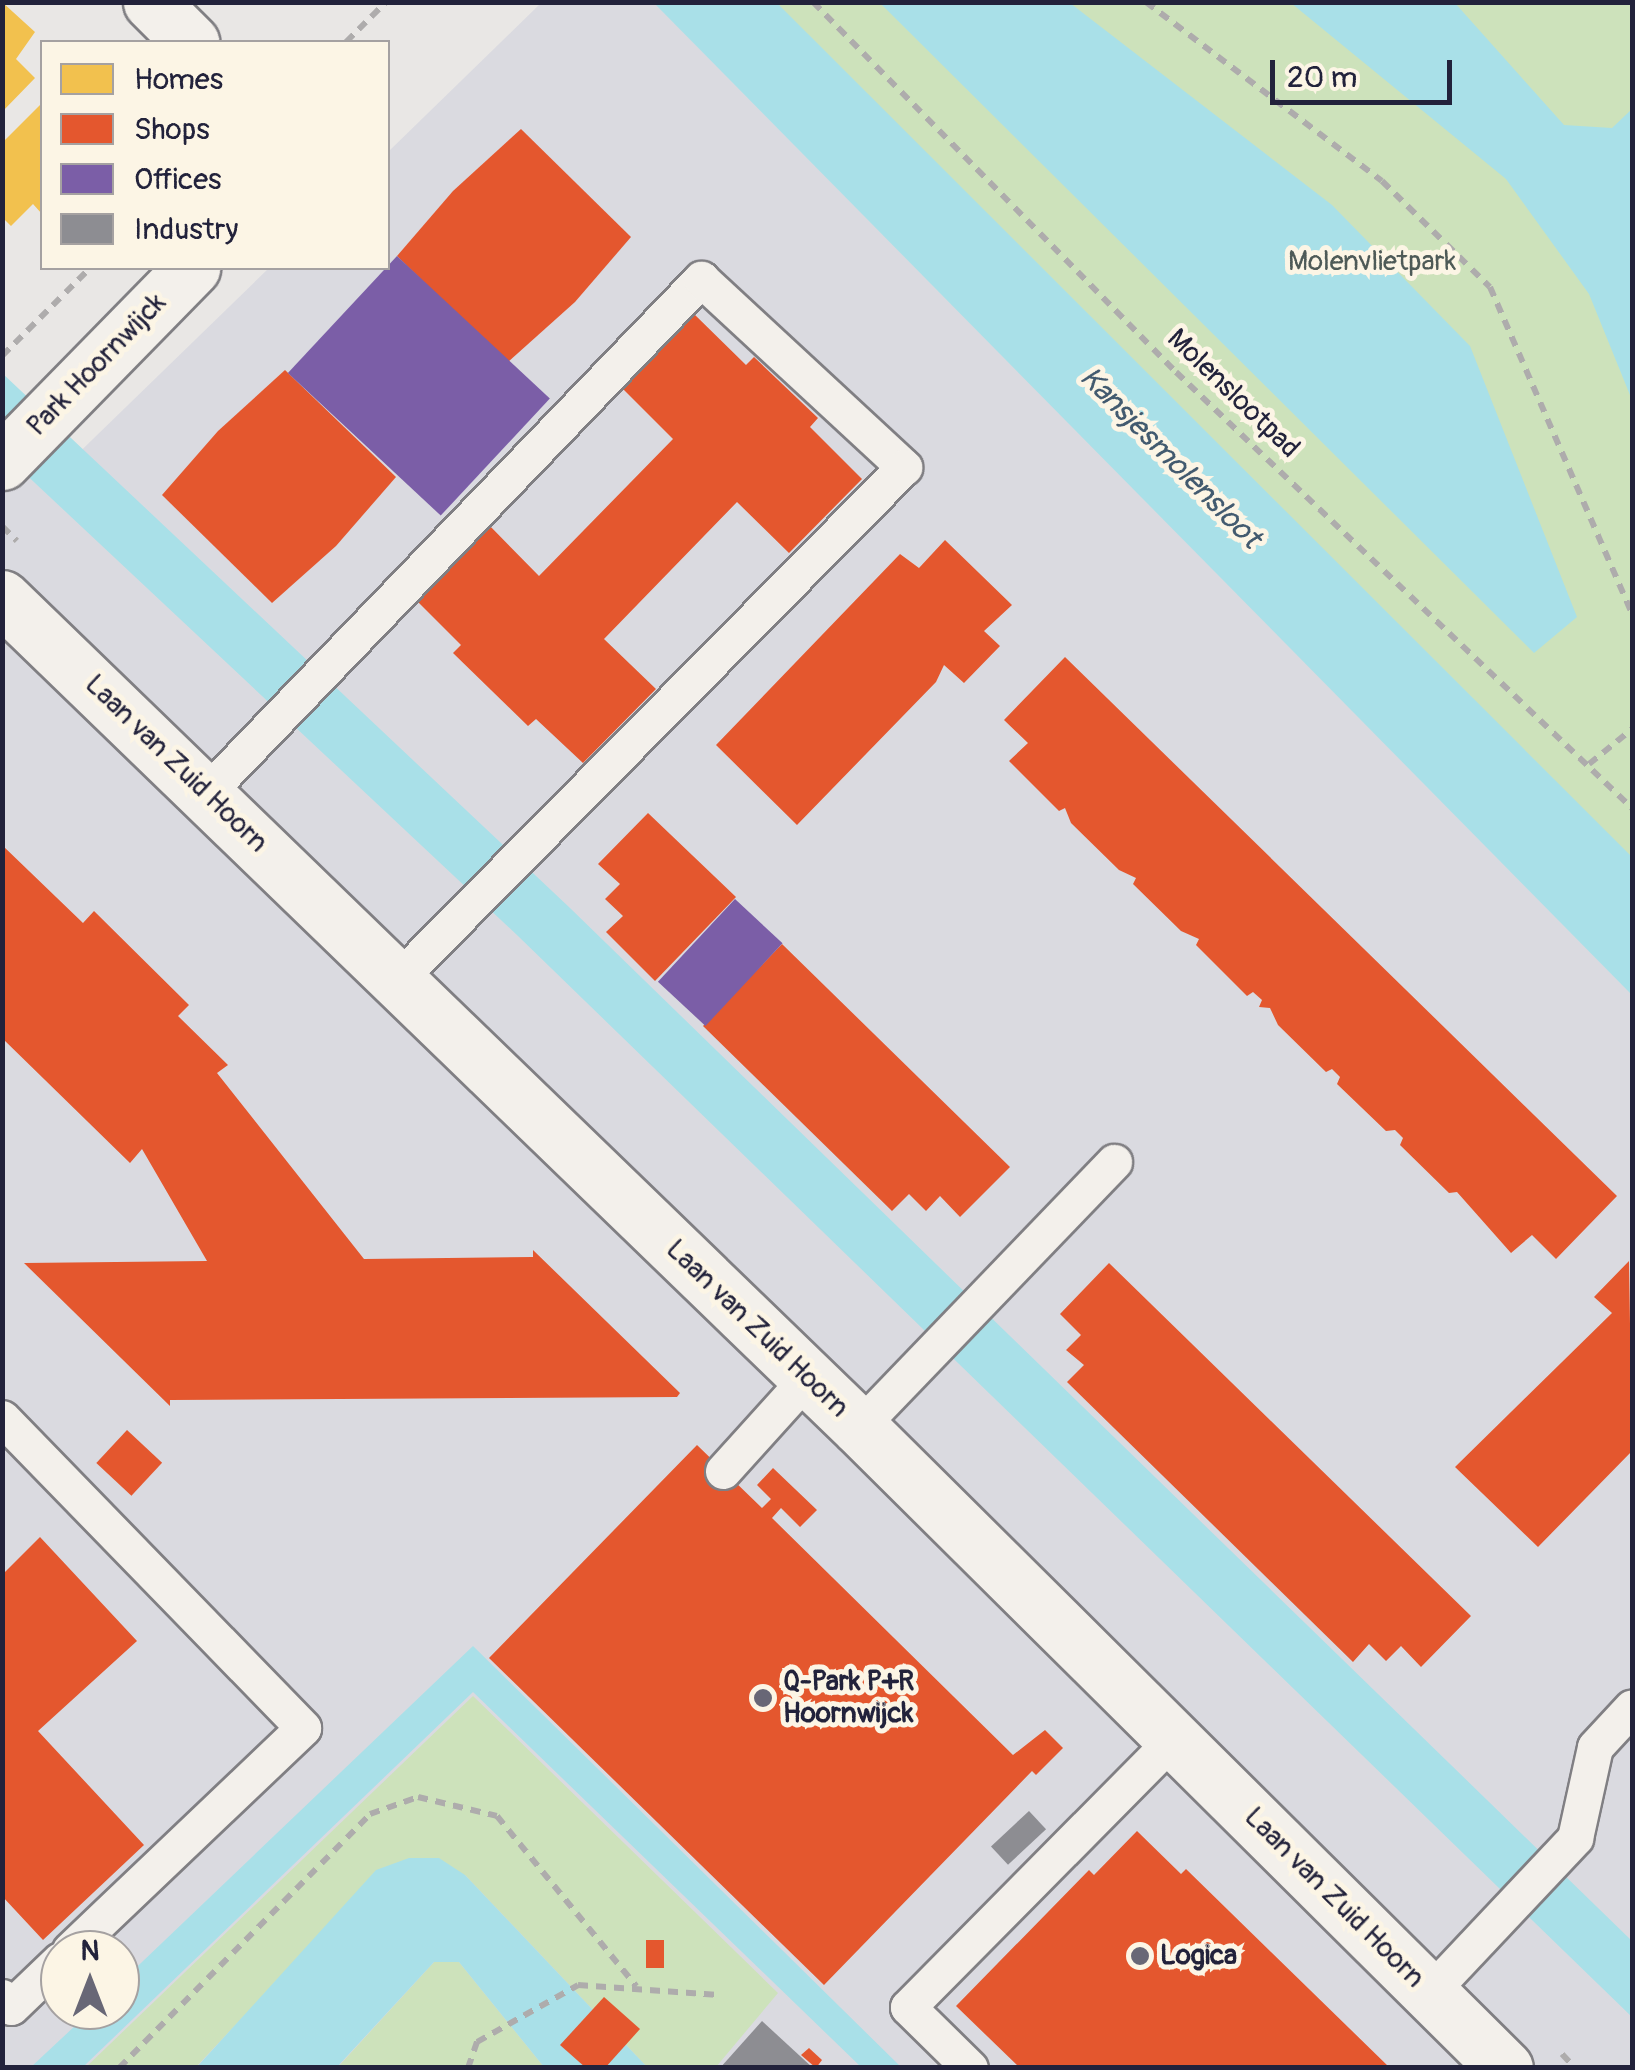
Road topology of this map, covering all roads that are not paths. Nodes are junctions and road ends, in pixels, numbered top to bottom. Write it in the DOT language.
graph roads {
  1 [pos="151,2"];
  2 [pos="190,40"];
  3 [pos="190,270"];
  4 [pos="2,462"];
  5 [pos="2,598"];
  6 [pos="208,791"];
  7 [pos="395,982"];
  8 [pos="1114,1162"];
  9 [pos="808,1378"];
  10 [pos="2,1418"];
  11 [pos="859,1427"];
  12 [pos="723,1471"];
  13 [pos="1632,1707"];
  14 [pos="1173,1739"];
  15 [pos="91,1930"];
  16 [pos="40,1979"];
  17 [pos="1430,1992"];
  18 [pos="2,1997"];
  19 [pos="970,2068"];
  20 [pos="1505,2068"];
  1 -- 2 [label="street"];
  3 -- 4 [label="street, Park Hoornwijck"];
  5 -- 6 [label="street, Laan van Zuid Hoorn"];
  6 -- 7 [label="street, Laan van Zuid Hoorn"];
  6 -- 7 [label="lane"];
  7 -- 9 [label="street, Laan van Zuid Hoorn"];
  8 -- 11 [label="lane"];
  9 -- 11 [label="street, Laan van Zuid Hoorn"];
  9 -- 12 [label="lane"];
  10 -- 15 [label="lane"];
  11 -- 14 [label="street, Laan van Zuid Hoorn"];
  13 -- 17 [label="lane"];
  14 -- 17 [label="street, Laan van Zuid Hoorn"];
  14 -- 19 [label="lane"];
  16 -- 18 [label="lane"];
  17 -- 20 [label="street, Laan van Zuid Hoorn"];
}
